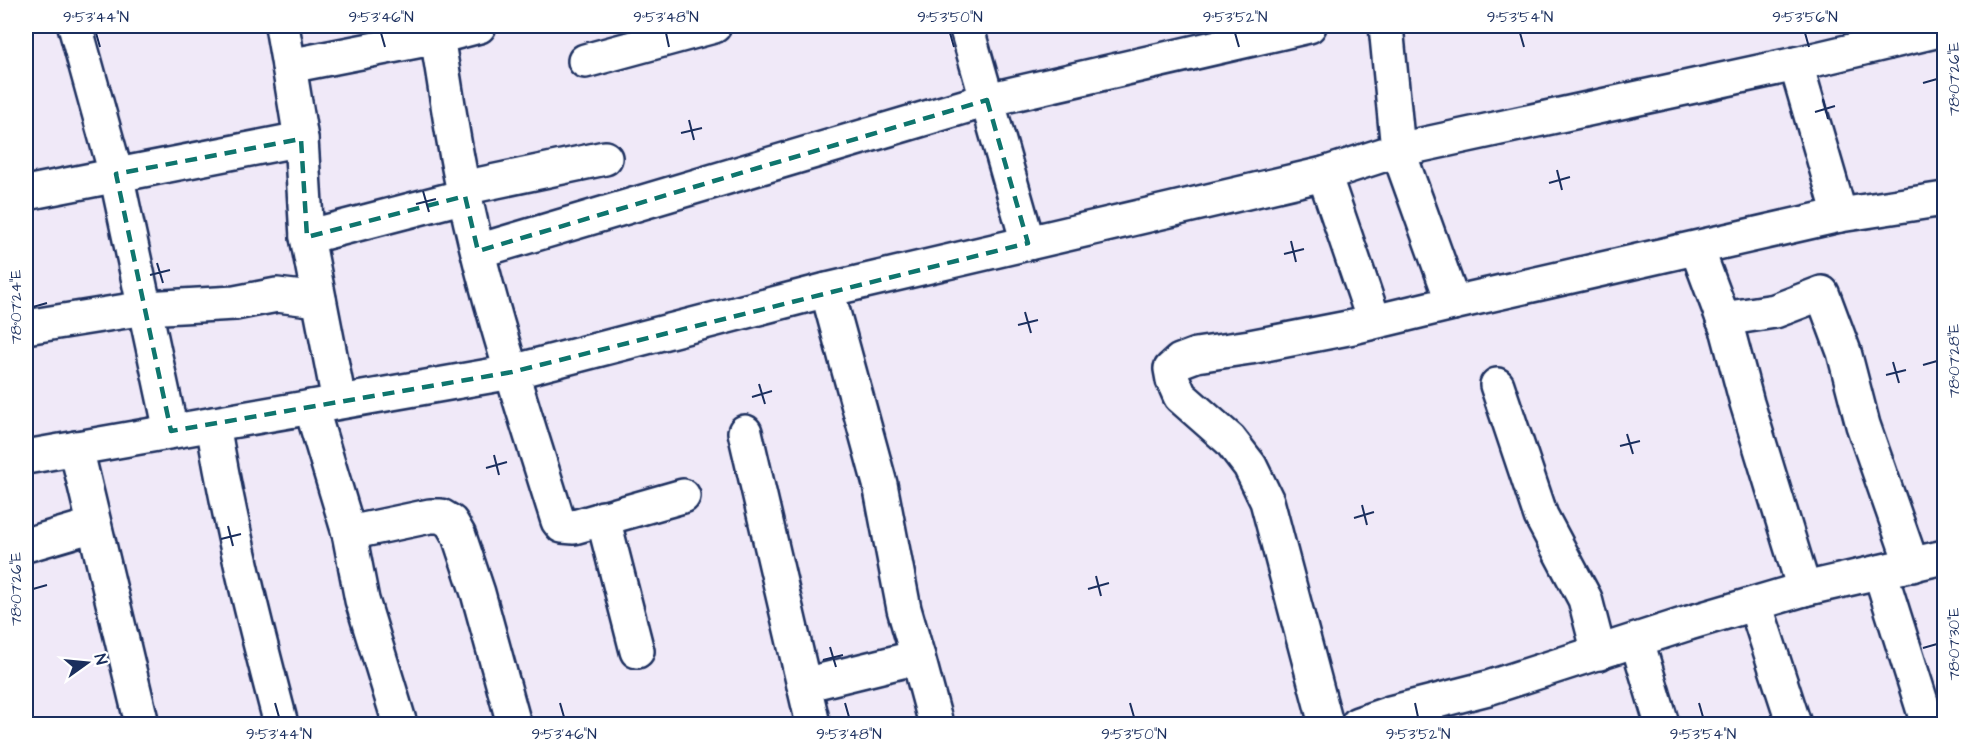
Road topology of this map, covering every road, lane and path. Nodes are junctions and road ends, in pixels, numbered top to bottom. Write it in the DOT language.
graph roads {
  1 [pos="75,26"];
  2 [pos="282,26"];
  3 [pos="479,26"];
  4 [pos="714,26"];
  5 [pos="966,26"];
  6 [pos="1309,26"];
  7 [pos="1386,26"];
  8 [pos="1944,30"];
  9 [pos="436,31"];
  10 [pos="585,61"];
  11 [pos="1796,64"];
  12 [pos="289,66"];
  13 [pos="987,100"];
  14 [pos="301,139"];
  15 [pos="1398,150"];
  16 [pos="605,158"];
  17 [pos="116,174"];
  18 [pos="1324,174"];
  19 [pos="464,192"];
  20 [pos="26,193"];
  21 [pos="1944,199"];
  22 [pos="1840,215"];
  23 [pos="307,237"];
  24 [pos="1028,243"];
  25 [pos="1697,249"];
  26 [pos="478,251"];
  27 [pos="827,290"];
  28 [pos="319,300"];
  29 [pos="1453,303"];
  30 [pos="145,308"];
  31 [pos="1723,319"];
  32 [pos="1374,321"];
  33 [pos="26,327"];
  34 [pos="512,372"];
  35 [pos="1497,385"];
  36 [pos="325,404"];
  37 [pos="213,424"];
  38 [pos="171,431"];
  39 [pos="745,432"];
  40 [pos="76,448"];
  41 [pos="26,457"];
  42 [pos="683,496"];
  43 [pos="603,518"];
  44 [pos="94,525"];
  45 [pos="349,533"];
  46 [pos="26,544"];
  47 [pos="1944,557"];
  48 [pos="1912,565"];
  49 [pos="1880,572"];
  50 [pos="1804,590"];
  51 [pos="1755,604"];
  52 [pos="1636,640"];
  53 [pos="637,651"];
  54 [pos="1599,653"];
  55 [pos="918,657"];
  56 [pos="804,685"];
  57 [pos="1392,719"];
  58 [pos="142,724"];
  59 [pos="281,724"];
  60 [pos="400,724"];
  61 [pos="514,724"];
  62 [pos="813,724"];
  63 [pos="936,724"];
  64 [pos="1326,724"];
  65 [pos="1358,724"];
  66 [pos="1662,724"];
  67 [pos="1794,724"];
  68 [pos="1928,724"];
  1 -- 17 [label="street"];
  2 -- 12 [label="street"];
  3 -- 9 [label="street"];
  4 -- 10 [label="street"];
  5 -- 13 [label="street"];
  6 -- 13 [label="street"];
  7 -- 15 [label="street"];
  8 -- 11 [label="street"];
  9 -- 12 [label="street"];
  9 -- 19 [label="street"];
  11 -- 15 [label="street"];
  11 -- 22 [label="street"];
  12 -- 14 [label="street"];
  13 -- 24 [label="street"];
  13 -- 26 [label="street"];
  14 -- 17 [label="street"];
  14 -- 23 [label="street"];
  15 -- 18 [label="street"];
  15 -- 29 [label="street"];
  16 -- 19 [label="street"];
  17 -- 20 [label="street"];
  17 -- 30 [label="street"];
  18 -- 24 [label="street"];
  18 -- 32 [label="street"];
  19 -- 23 [label="street"];
  19 -- 26 [label="street"];
  21 -- 22 [label="street"];
  22 -- 25 [label="street"];
  23 -- 28 [label="street"];
  24 -- 27 [label="street"];
  25 -- 29 [label="street"];
  25 -- 31 [label="street"];
  26 -- 34 [label="street"];
  27 -- 34 [label="street"];
  27 -- 55 [label="street"];
  28 -- 30 [label="street"];
  28 -- 36 [label="street"];
  29 -- 32 [label="street"];
  30 -- 33 [label="street"];
  30 -- 38 [label="street"];
  31 -- 48 [label="street"];
  31 -- 50 [label="street"];
  32 -- 64 [label="street"];
  34 -- 36 [label="street"];
  34 -- 43 [label="street"];
  35 -- 54 [label="street"];
  36 -- 37 [label="street"];
  36 -- 45 [label="street"];
  37 -- 38 [label="street"];
  37 -- 59 [label="street"];
  38 -- 40 [label="street"];
  39 -- 56 [label="street"];
  40 -- 41 [label="street"];
  40 -- 44 [label="street"];
  42 -- 43 [label="street"];
  43 -- 53 [label="street"];
  44 -- 46 [label="street"];
  44 -- 58 [label="street"];
  45 -- 60 [label="street"];
  45 -- 61 [label="street"];
  47 -- 48 [label="street"];
  48 -- 49 [label="street"];
  49 -- 50 [label="street"];
  49 -- 68 [label="street"];
  50 -- 51 [label="street"];
  51 -- 52 [label="street"];
  51 -- 67 [label="street"];
  52 -- 54 [label="street"];
  52 -- 66 [label="street"];
  54 -- 57 [label="street"];
  55 -- 56 [label="street"];
  55 -- 63 [label="street"];
  56 -- 62 [label="street"];
  57 -- 65 [label="street"];
}
